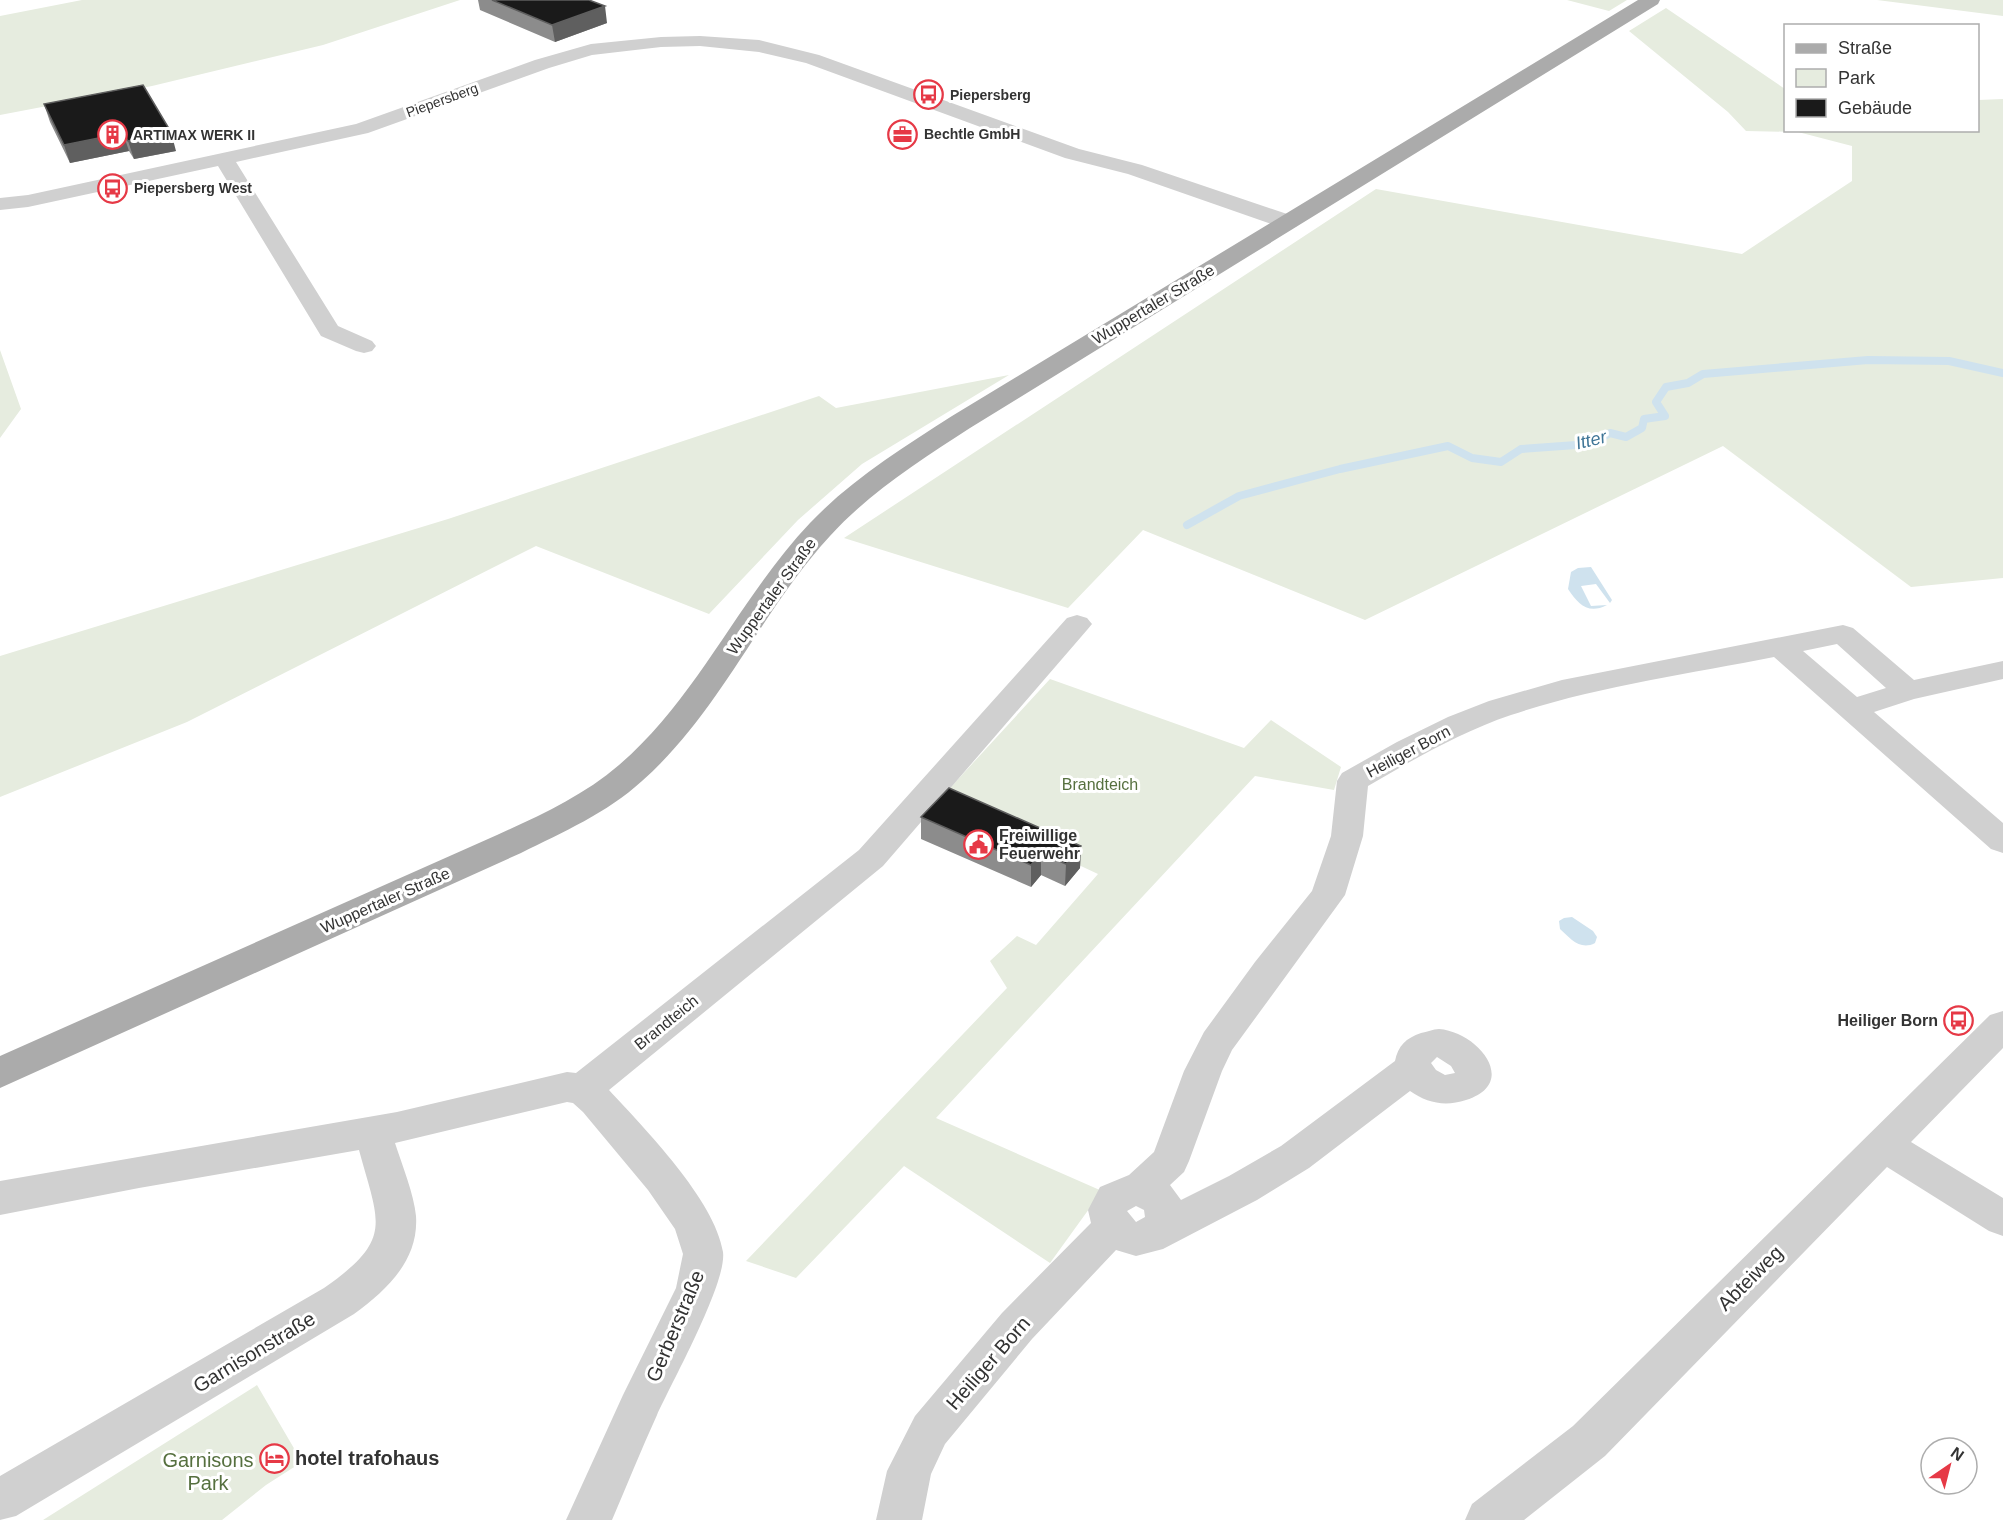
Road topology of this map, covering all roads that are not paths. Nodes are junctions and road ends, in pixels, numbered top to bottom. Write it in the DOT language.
graph roads {
  1 [pos="1651,0"];
  2 [pos="224,159"];
  3 [pos="28,201"];
  4 [pos="0,204"];
  5 [pos="0,209"];
  6 [pos="1280,227"];
  7 [pos="364,346"];
  8 [pos="1077,624"];
  9 [pos="1782,648"];
  10 [pos="2003,670"];
  11 [pos="1908,691"];
  12 [pos="1850,709"];
  13 [pos="2003,841"];
  14 [pos="2003,1025"];
  15 [pos="1413,1068"];
  16 [pos="0,1073"];
  17 [pos="582,1089"];
  18 [pos="373,1131"];
  19 [pos="1886,1146"];
  20 [pos="1140,1189"];
  21 [pos="0,1198"];
  22 [pos="2003,1220"];
  23 [pos="1113,1227"];
  24 [pos="1162,1229"];
  25 [pos="0,1501"];
  26 [pos="589,1520"];
  27 [pos="899,1520"];
  28 [pos="1488,1520"];
  1 -- 6 [label="main road, Wuppertaler Straße"];
  2 -- 3 [label="street, Piepersberg"];
  2 -- 6 [label="street, Piepersberg"];
  2 -- 7 [label="street"];
  3 -- 4 [label="street, Piepersberg"];
  3 -- 5 [label="street, Piepersberg"];
  6 -- 16 [label="main road, Wuppertaler Straße"];
  8 -- 17 [label="street, Brandteich"];
  9 -- 11 [label="street, Heiliger Born"];
  9 -- 12 [label="street"];
  9 -- 20 [label="street, Heiliger Born"];
  10 -- 11 [label="street"];
  11 -- 12 [label="street"];
  12 -- 13 [label="street"];
  14 -- 19 [label="street, Abteiweg"];
  15 -- 24 [label="street"];
  17 -- 18 [label="street"];
  17 -- 26 [label="street, Gerberstraße"];
  18 -- 21 [label="street"];
  18 -- 25 [label="street, Garnisonstraße"];
  19 -- 22 [label="street"];
  19 -- 28 [label="street, Abteiweg"];
  20 -- 23 [label="street, Heiliger Born"];
  20 -- 24 [label="street"];
  23 -- 24 [label="street"];
  23 -- 27 [label="street, Heiliger Born"];
}
